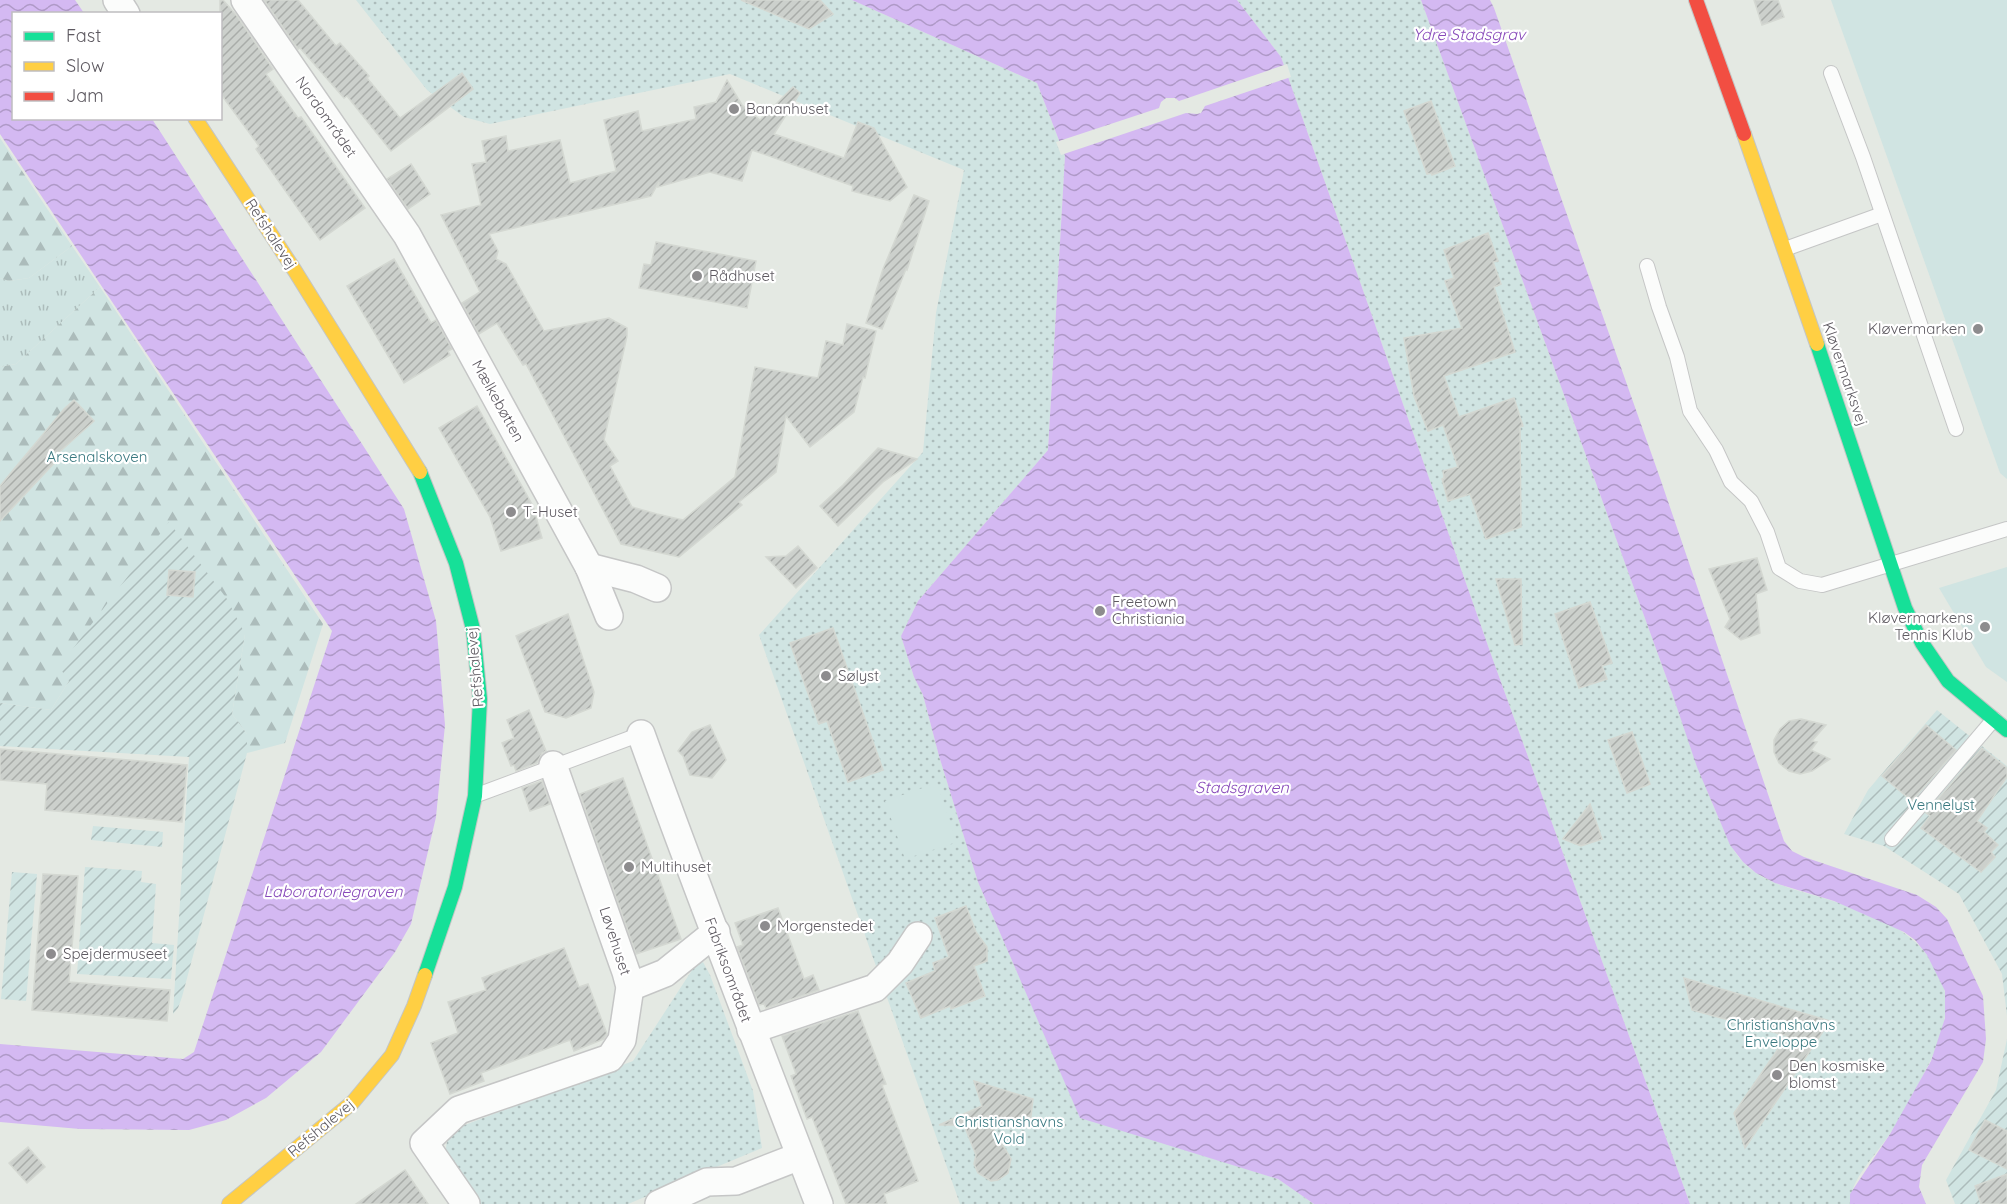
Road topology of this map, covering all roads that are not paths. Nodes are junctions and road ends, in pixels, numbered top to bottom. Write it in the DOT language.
graph roads {
  1 [pos="245,0"];
  2 [pos="1696,0"];
  3 [pos="1831,73"];
  4 [pos="196,120"];
  5 [pos="1882,214"];
  6 [pos="407,235"];
  7 [pos="1785,249"];
  8 [pos="1647,266"];
  9 [pos="1956,429"];
  10 [pos="2007,530"];
  11 [pos="1889,565"];
  12 [pos="589,567"];
  13 [pos="657,588"];
  14 [pos="609,616"];
  15 [pos="1994,719"];
  16 [pos="2007,730"];
  17 [pos="641,734"];
  18 [pos="554,765"];
  19 [pos="475,796"];
  20 [pos="1892,839"];
  21 [pos="716,932"];
  22 [pos="918,936"];
  23 [pos="630,987"];
  24 [pos="751,1030"];
  25 [pos="800,1156"];
  26 [pos="229,1204"];
  27 [pos="466,1204"];
  28 [pos="659,1204"];
  29 [pos="819,1204"];
  1 -- 6 [label="street, Nordområdet"];
  2 -- 7 [label="street, Kløvermarksvej"];
  3 -- 5 [label="lane"];
  4 -- 19 [label="street, Refshalevej"];
  5 -- 7 [label="lane"];
  5 -- 9 [label="lane"];
  6 -- 12 [label="street, Mælkebøtten"];
  7 -- 11 [label="street, Kløvermarksvej"];
  8 -- 11 [label="lane"];
  10 -- 11 [label="lane"];
  11 -- 15 [label="street, Kløvermarksvej"];
  12 -- 13 [label="street"];
  12 -- 14 [label="street, Mælkebøtten"];
  15 -- 16 [label="street, Kløvermarksvej"];
  15 -- 20 [label="lane"];
  17 -- 18 [label="lane"];
  17 -- 21 [label="street, Fabriksområdet"];
  18 -- 19 [label="lane"];
  18 -- 23 [label="street, Løvehuset"];
  19 -- 26 [label="street, Refshalevej"];
  21 -- 23 [label="street"];
  21 -- 24 [label="street, Fabriksområdet"];
  22 -- 24 [label="street"];
  23 -- 27 [label="street, Løvehuset"];
  24 -- 25 [label="street, Fabriksområdet"];
  25 -- 28 [label="street"];
  25 -- 29 [label="street, Fabriksområdet"];
}
